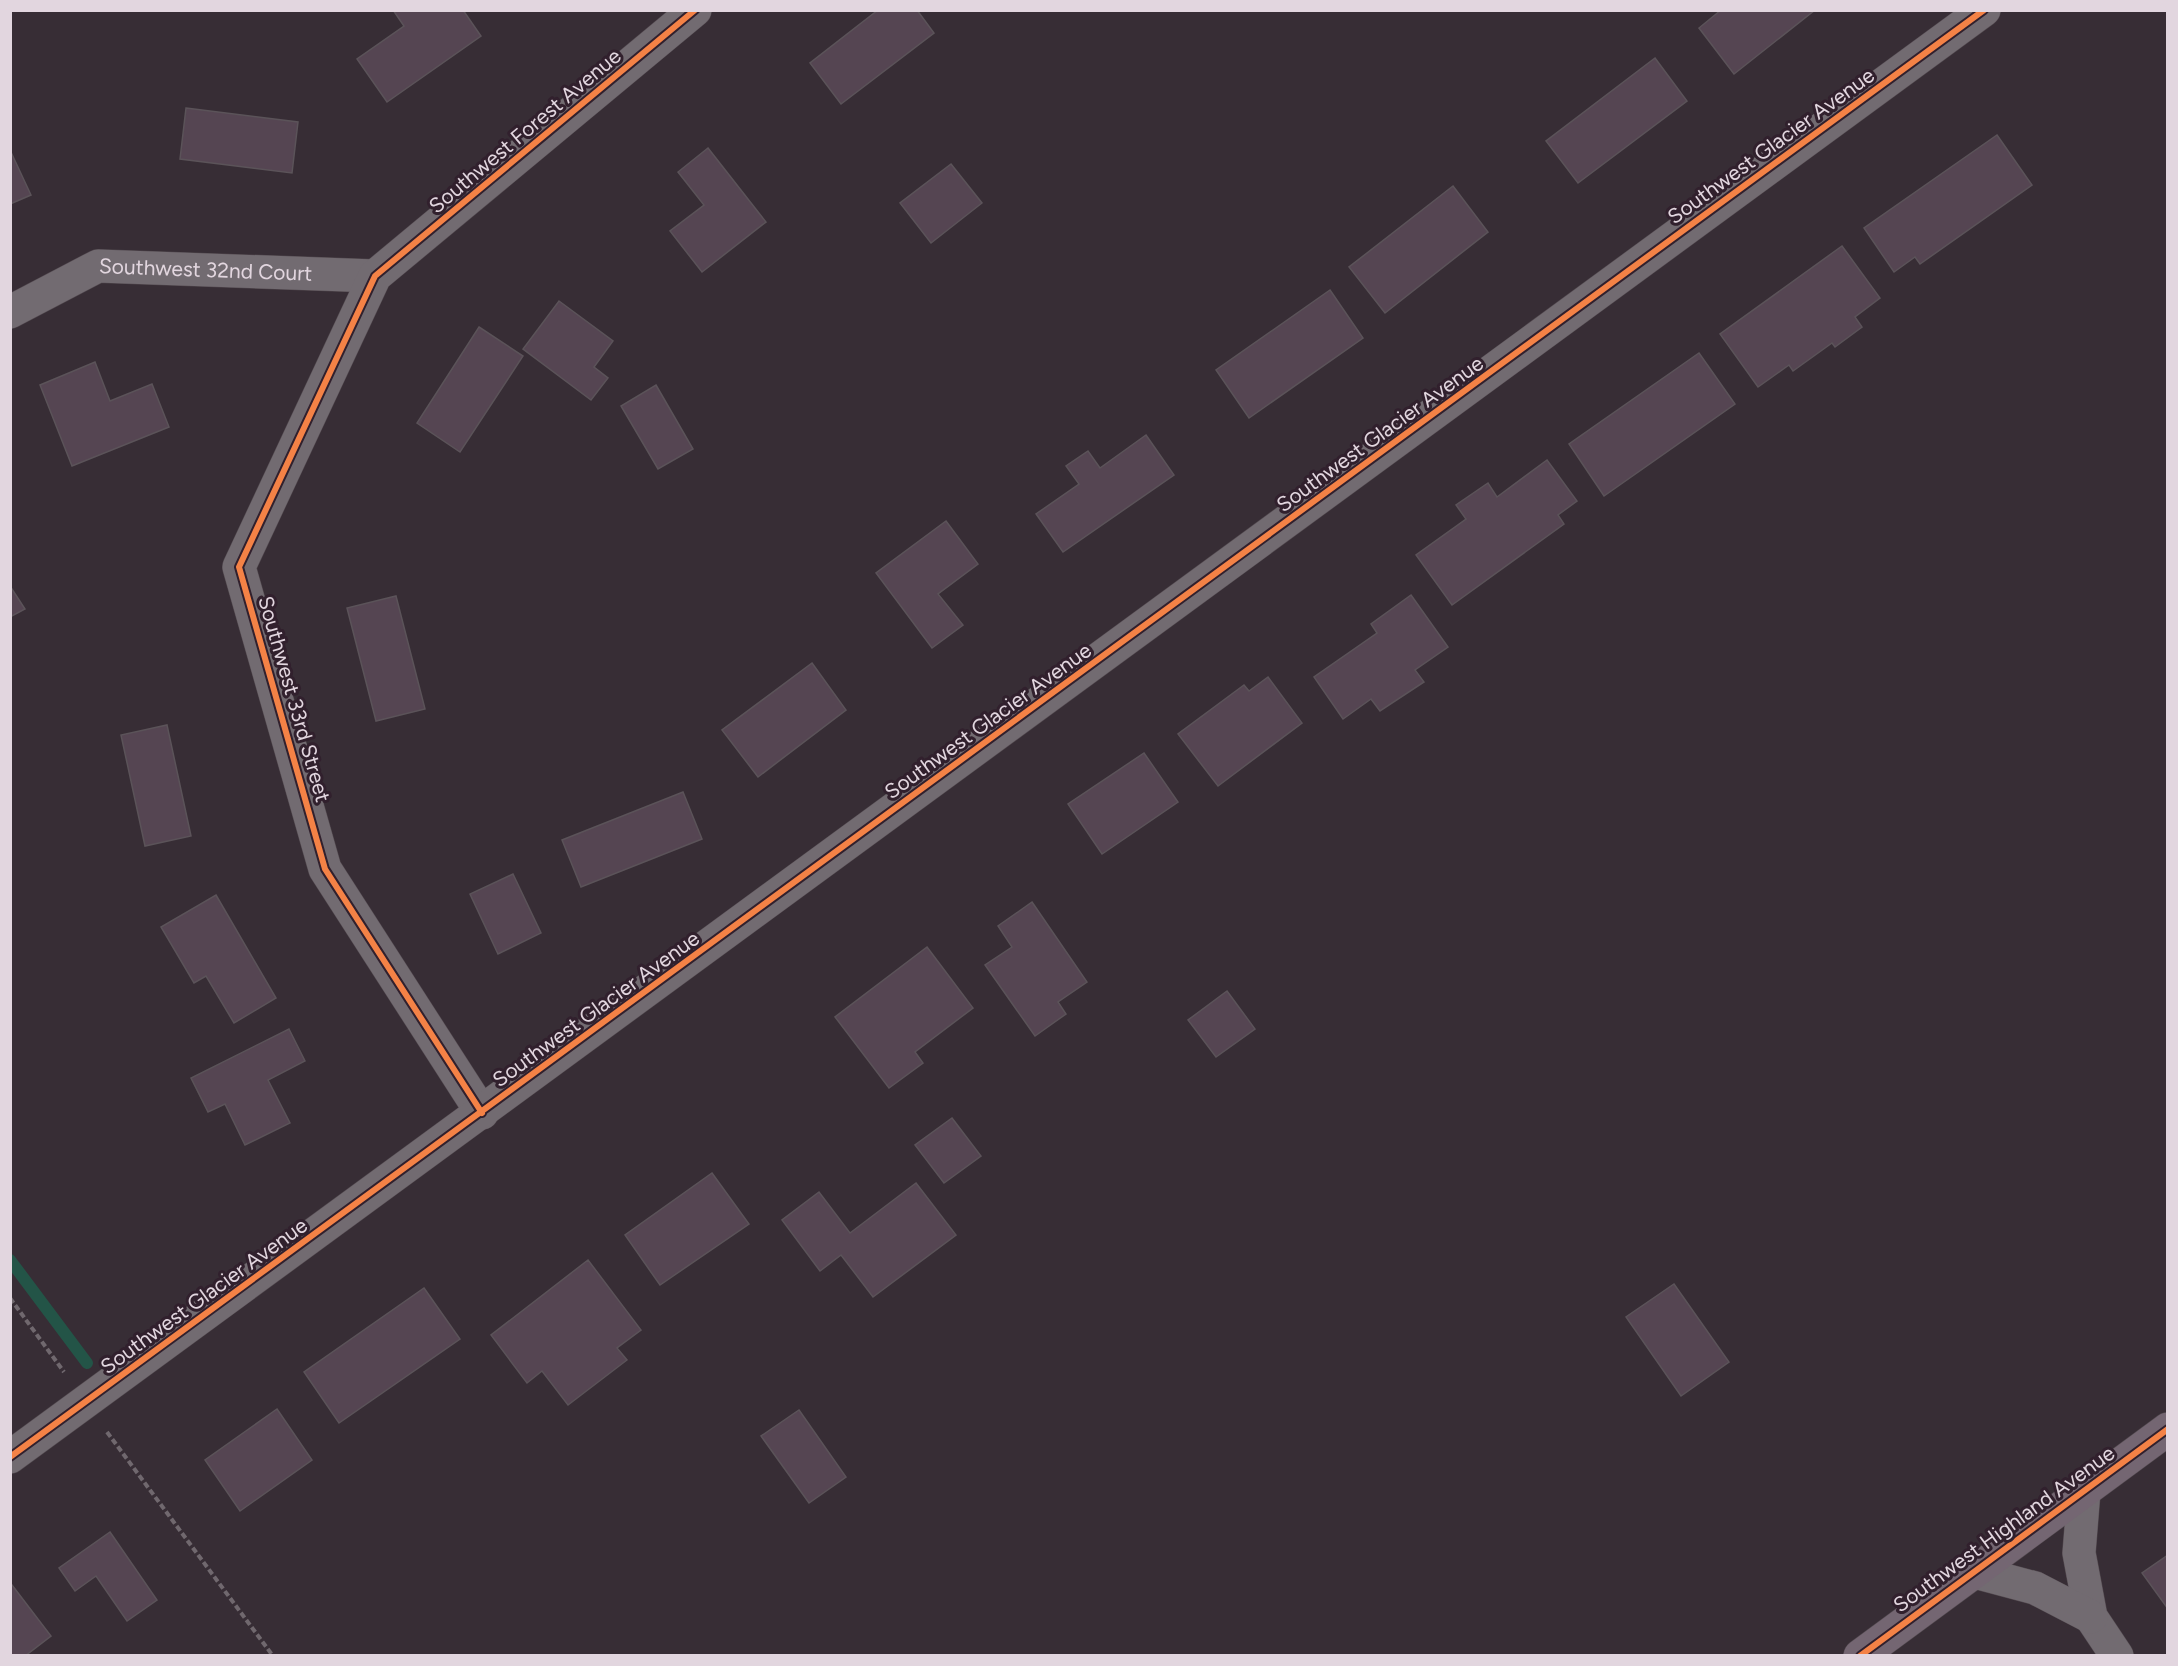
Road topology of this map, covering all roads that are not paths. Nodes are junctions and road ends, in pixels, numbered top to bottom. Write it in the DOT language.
graph roads {
  1 [pos="695,10"];
  2 [pos="1984,10"];
  3 [pos="375,276"];
  4 [pos="10,312"];
  5 [pos="482,1113"];
  6 [pos="2168,1429"];
  7 [pos="10,1457"];
  8 [pos="2085,1491"];
  9 [pos="1975,1572"];
  10 [pos="2091,1617"];
  11 [pos="1860,1656"];
  12 [pos="2117,1656"];
  1 -- 3 [label="street, Southwest Forest Avenue"];
  2 -- 5 [label="street, Southwest Glacier Avenue"];
  3 -- 4 [label="street, Southwest 32nd Court"];
  3 -- 5 [label="street, Southwest 33rd Street"];
  5 -- 7 [label="street, Southwest Glacier Avenue"];
  6 -- 8 [label="highway, Southwest Highland Avenue"];
  8 -- 9 [label="highway, Southwest Highland Avenue"];
  8 -- 10 [label="street"];
  9 -- 10 [label="street"];
  9 -- 11 [label="highway, Southwest Highland Avenue"];
  10 -- 12 [label="street"];
}
